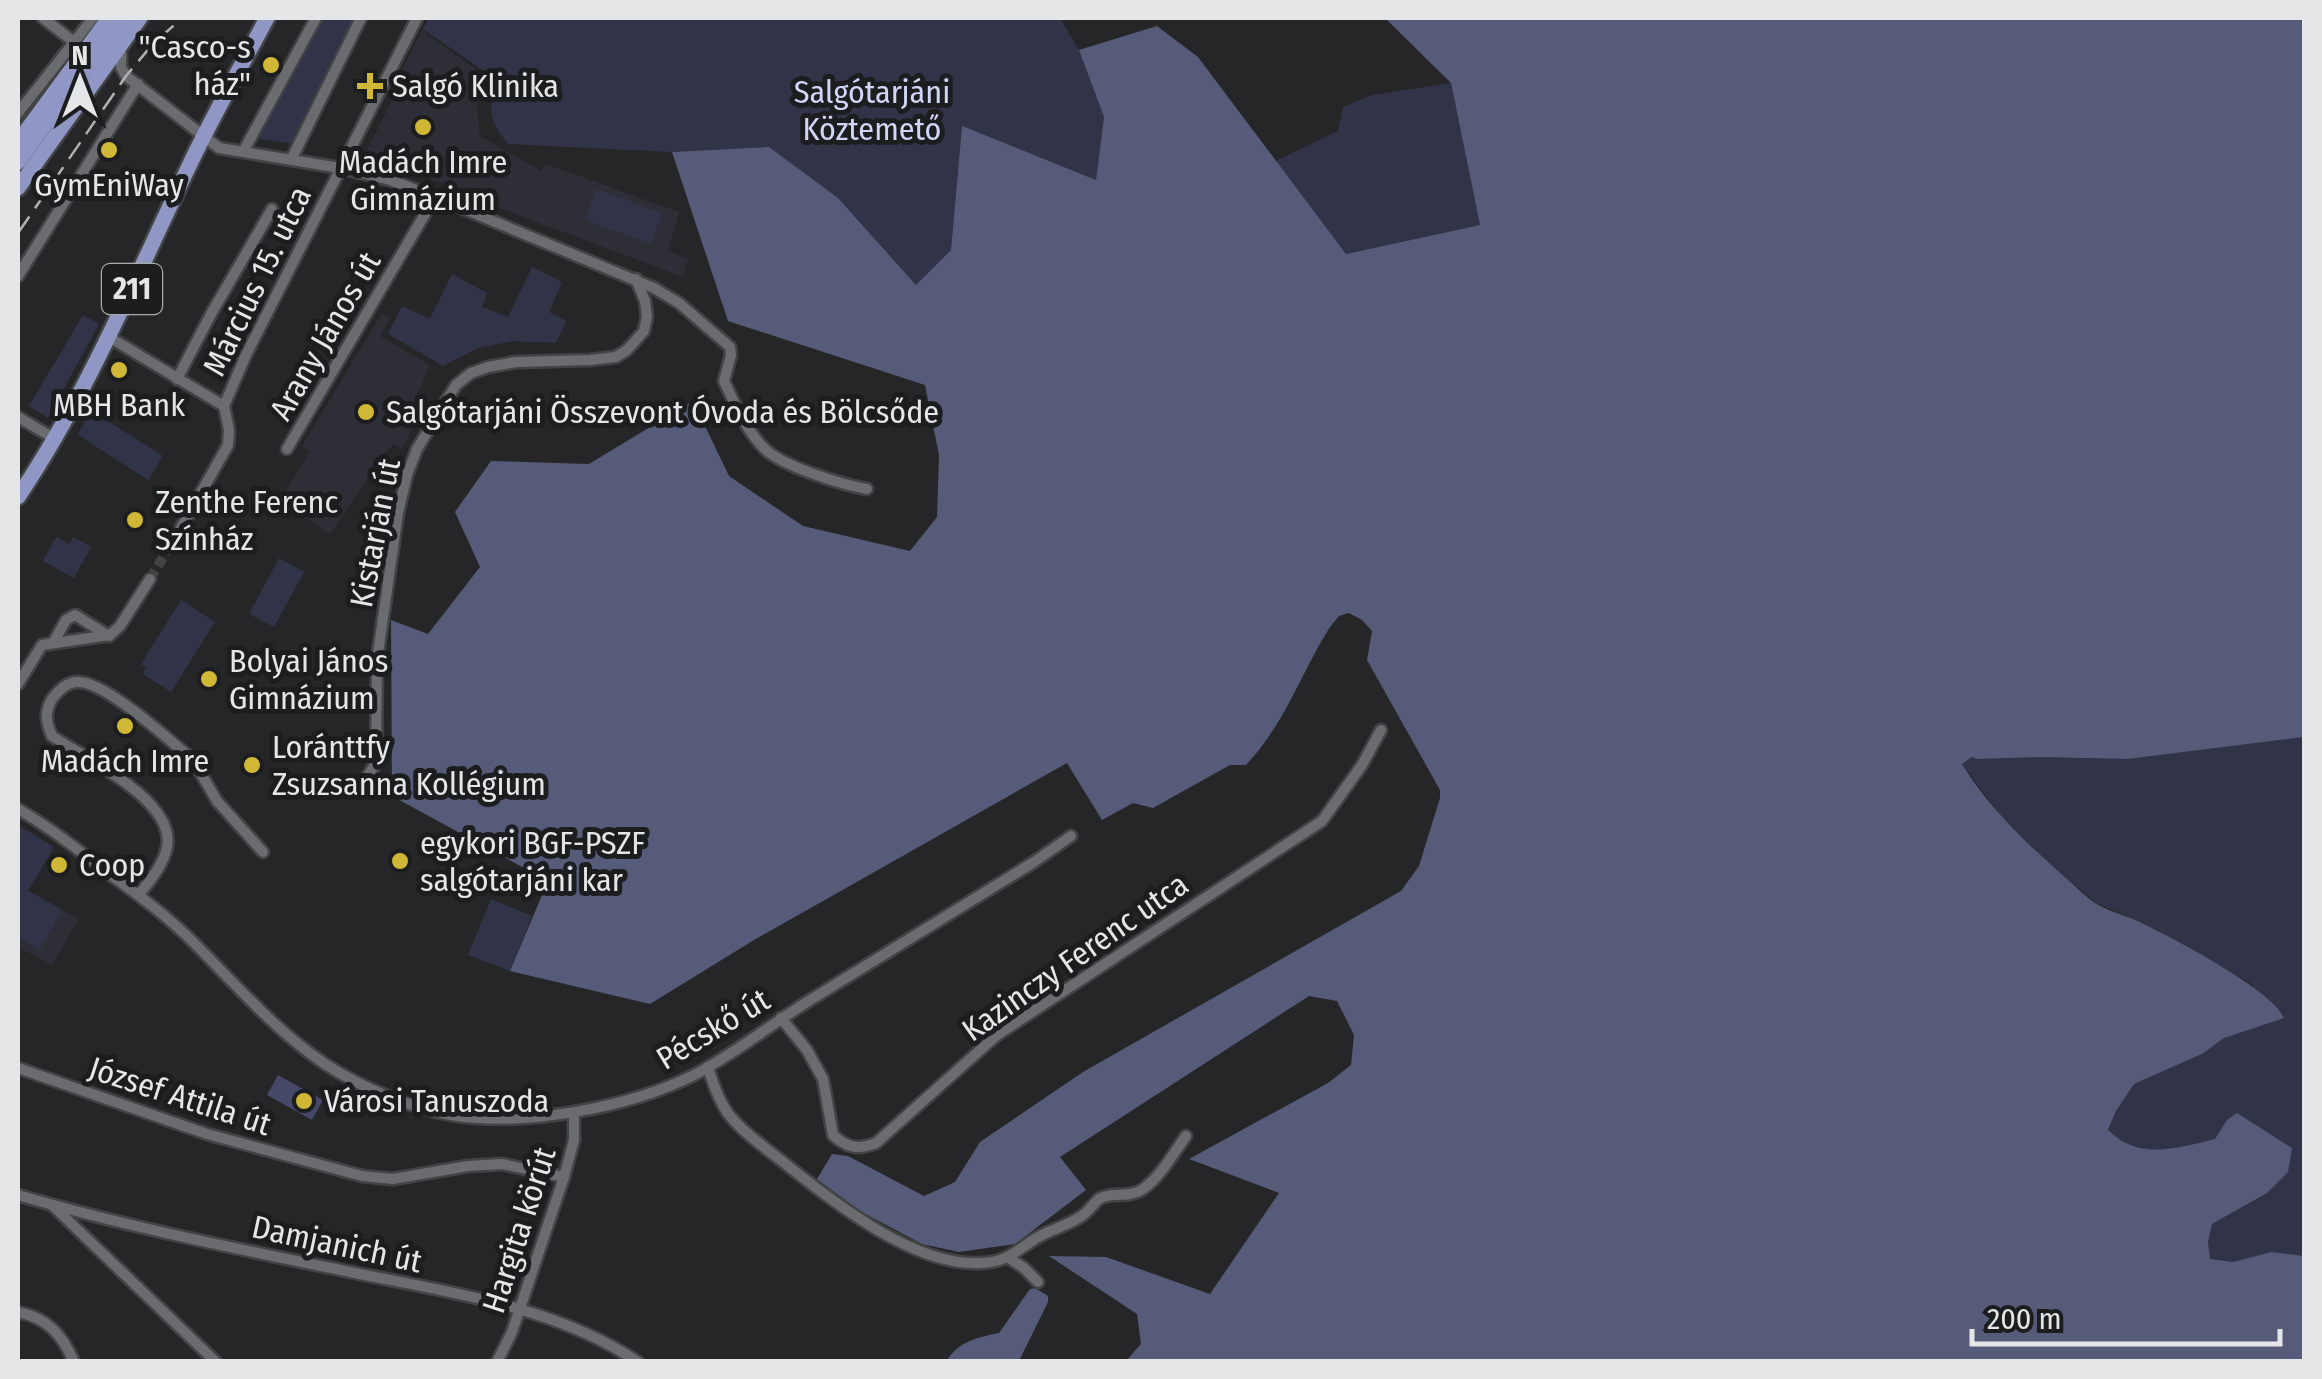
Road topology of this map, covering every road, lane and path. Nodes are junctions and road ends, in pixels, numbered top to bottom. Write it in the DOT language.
graph roads {
  1 [pos="42,18"];
  2 [pos="93,18"];
  3 [pos="110,18"];
  4 [pos="122,18"];
  5 [pos="140,18"];
  6 [pos="267,18"];
  7 [pos="316,18"];
  8 [pos="361,18"];
  9 [pos="417,18"];
  10 [pos="126,36"];
  11 [pos="81,53"];
  12 [pos="138,84"];
  13 [pos="18,113"];
  14 [pos="214,118"];
  15 [pos="185,122"];
  16 [pos="204,137"];
  17 [pos="18,142"];
  18 [pos="243,152"];
  19 [pos="291,160"];
  20 [pos="18,162"];
  21 [pos="340,168"];
  22 [pos="18,188"];
  23 [pos="435,197"];
  24 [pos="272,208"];
  25 [pos="18,276"];
  26 [pos="635,278"];
  27 [pos="667,296"];
  28 [pos="646,317"];
  29 [pos="109,336"];
  30 [pos="177,379"];
  31 [pos="224,406"];
  32 [pos="18,417"];
  33 [pos="54,438"];
  34 [pos="287,449"];
  35 [pos="867,489"];
  36 [pos="18,497"];
  37 [pos="181,528"];
  38 [pos="150,578"];
  39 [pos="109,636"];
  40 [pos="53,643"];
  41 [pos="18,684"];
  42 [pos="1380,730"];
  43 [pos="367,777"];
  44 [pos="18,809"];
  45 [pos="1070,836"];
  46 [pos="263,852"];
  47 [pos="139,894"];
  48 [pos="781,1018"];
  49 [pos="18,1068"];
  50 [pos="708,1068"];
  51 [pos="574,1112"];
  52 [pos="1186,1136"];
  53 [pos="564,1177"];
  54 [pos="18,1196"];
  55 [pos="53,1206"];
  56 [pos="1010,1258"];
  57 [pos="1038,1282"];
  58 [pos="520,1309"];
  59 [pos="18,1312"];
  60 [pos="74,1362"];
  61 [pos="216,1362"];
  62 [pos="497,1362"];
  63 [pos="638,1362"];
  1 -- 11 [label="street"];
  2 -- 11 [label="street"];
  3 -- 11 [label="main road"];
  4 -- 11 [label="main road"];
  5 -- 10 [label="main road"];
  6 -- 14 [label="main road, 211"];
  7 -- 18 [label="street"];
  8 -- 19 [label="street"];
  9 -- 21 [label="street, Március 15. utca"];
  10 -- 12 [label="street"];
  10 -- 22 [label="main road"];
  11 -- 13 [label="street"];
  11 -- 17 [label="main road"];
  11 -- 20 [label="main road"];
  12 -- 15 [label="street"];
  12 -- 25 [label="street"];
  14 -- 15 [label="street"];
  14 -- 16 [label="main road, 211"];
  15 -- 16 [label="street"];
  16 -- 18 [label="street"];
  16 -- 29 [label="main road, 211"];
  18 -- 19 [label="street"];
  19 -- 21 [label="street"];
  21 -- 23 [label="street"];
  21 -- 31 [label="street, Március 15. utca"];
  23 -- 26 [label="street"];
  23 -- 34 [label="street, Arany János út"];
  24 -- 30 [label="street"];
  26 -- 27 [label="street"];
  26 -- 28 [label="street"];
  27 -- 28 [label="street, Kistarján út"];
  27 -- 35 [label="street"];
  28 -- 43 [label="street, Kistarján út"];
  29 -- 30 [label="street, Március 15. utca"];
  29 -- 33 [label="main road, 211"];
  30 -- 31 [label="street, Március 15. utca"];
  31 -- 37 [label="street, Március 15. utca"];
  32 -- 33 [label="street"];
  33 -- 36 [label="main road, 211"];
  38 -- 39 [label="street"];
  39 -- 40 [label="street"];
  39 -- 40 [label="street"];
  40 -- 41 [label="street"];
  42 -- 48 [label="street, Kazinczy Ferenc utca"];
  44 -- 47 [label="street, Pécskő út"];
  45 -- 48 [label="street, Pécskő út"];
  46 -- 47 [label="street"];
  47 -- 51 [label="street, Pécskő út"];
  48 -- 50 [label="street, Pécskő út"];
  49 -- 53 [label="street, József Attila út"];
  50 -- 51 [label="street, Pécskő út"];
  50 -- 56 [label="street"];
  51 -- 53 [label="street, Hargita körút"];
  52 -- 56 [label="street"];
  53 -- 58 [label="street, Hargita körút"];
  54 -- 55 [label="street, Damjanich út"];
  55 -- 58 [label="street, Damjanich út"];
  55 -- 61 [label="street"];
  56 -- 57 [label="street"];
  58 -- 62 [label="street, Hargita körút"];
  58 -- 63 [label="street, Damjanich út"];
  59 -- 60 [label="street"];
}
